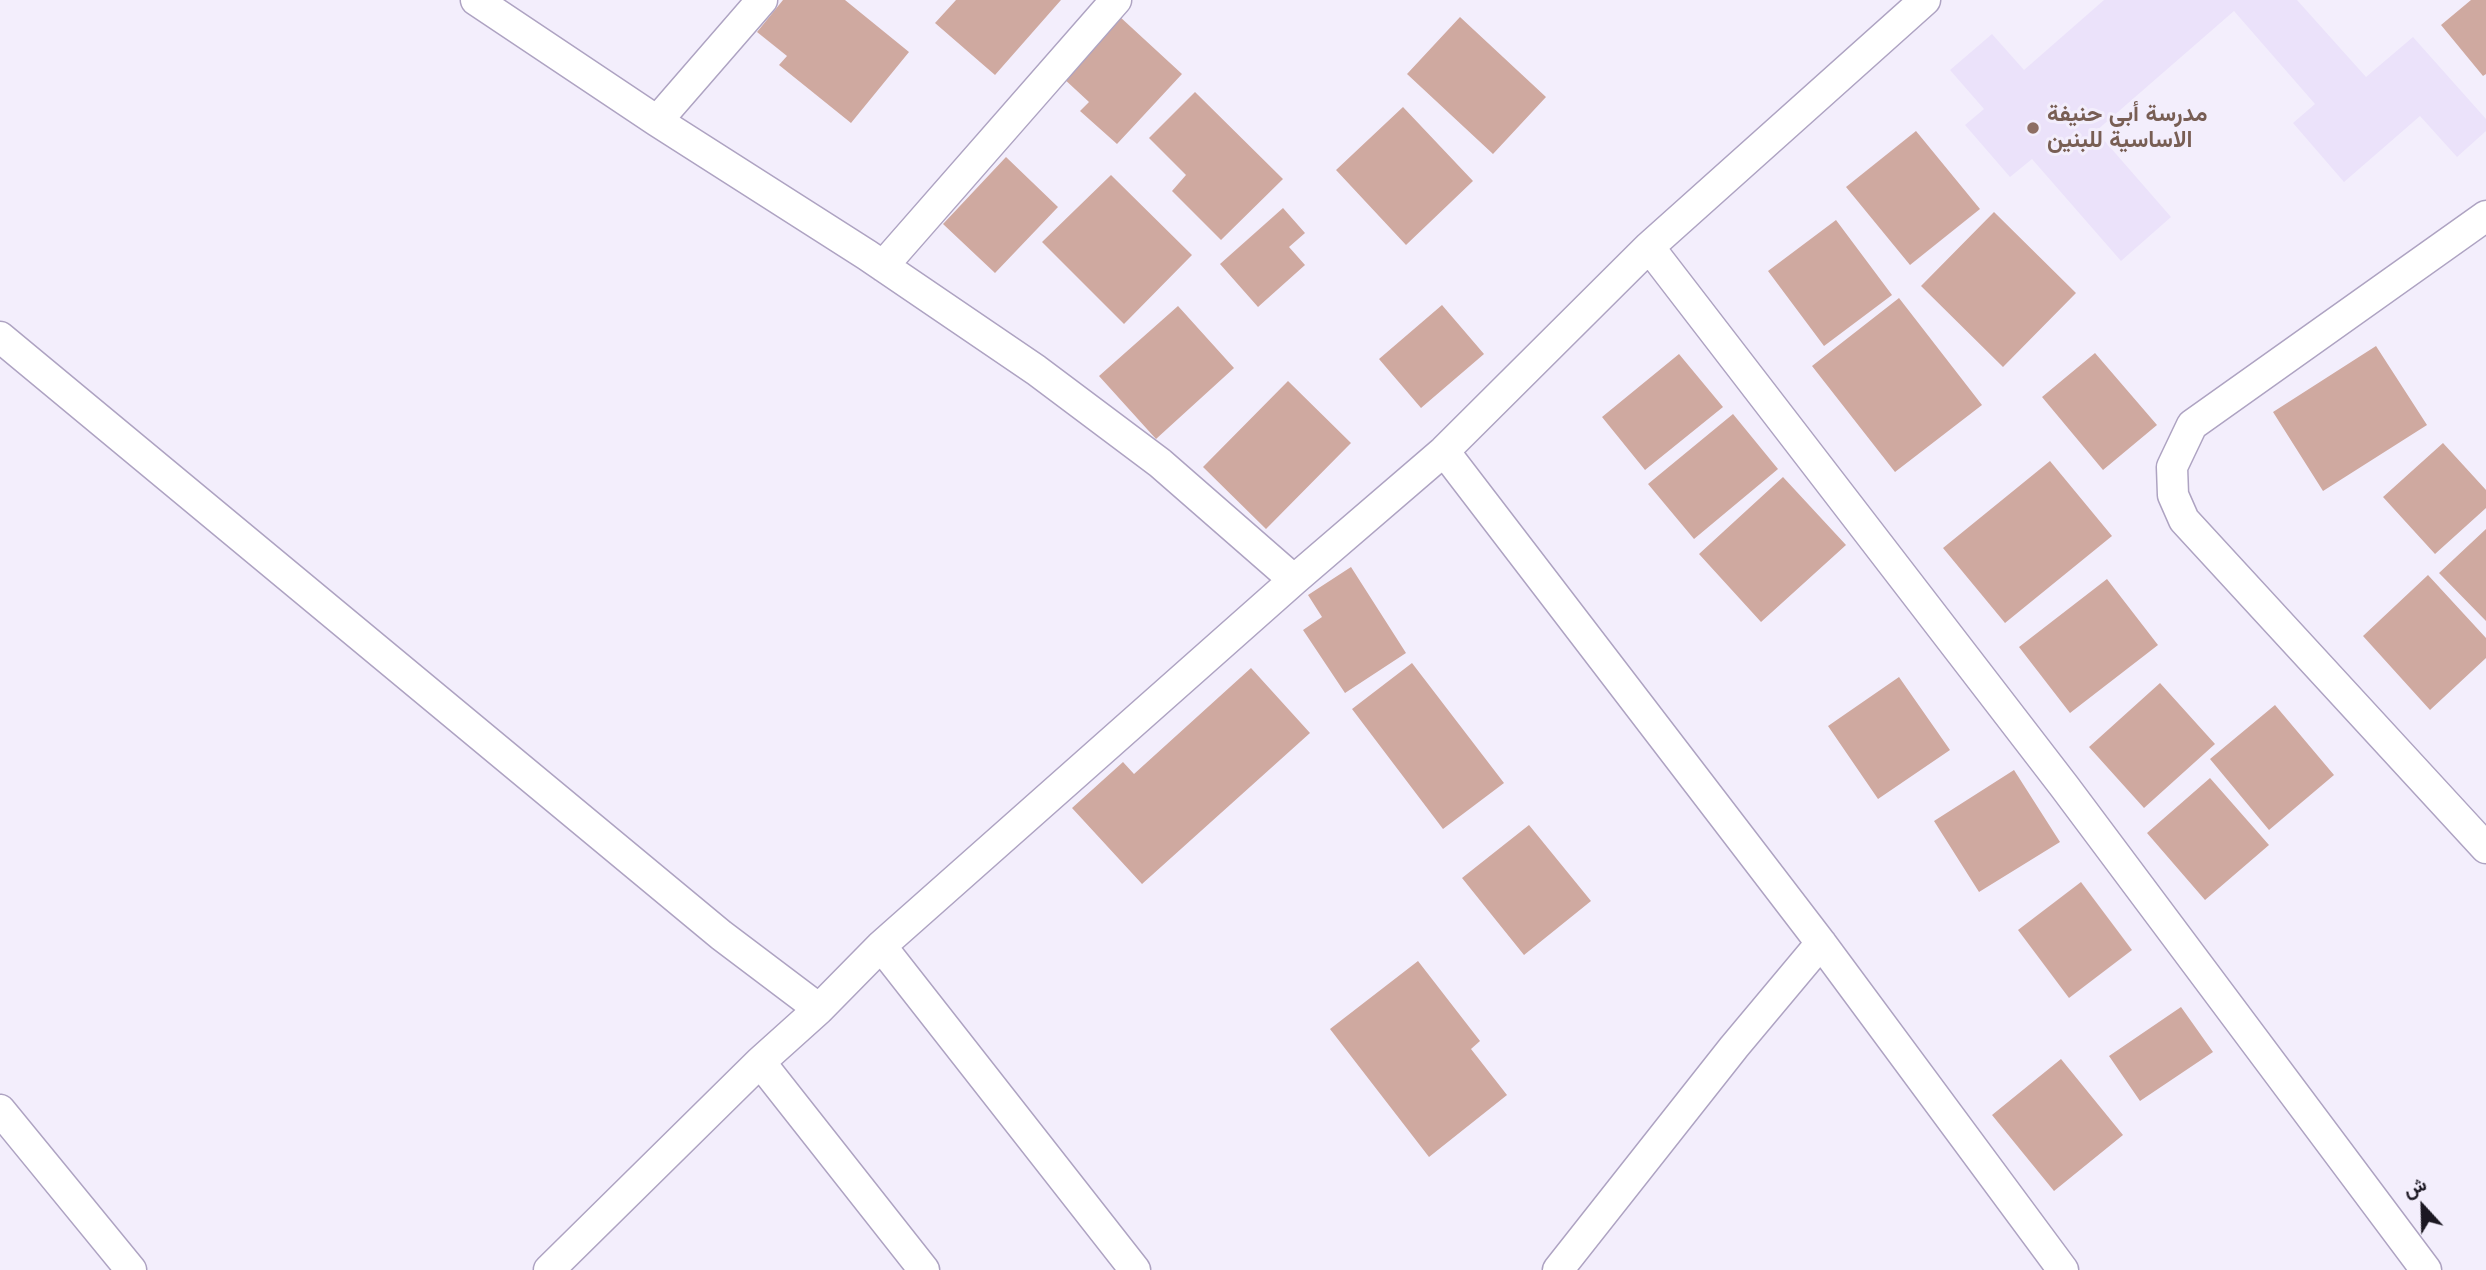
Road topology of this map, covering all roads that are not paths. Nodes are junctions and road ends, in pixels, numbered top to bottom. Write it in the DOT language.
graph roads {
  1 [pos="476,0"];
  2 [pos="762,0"];
  3 [pos="1116,0"];
  4 [pos="1925,0"];
  5 [pos="657,121"];
  6 [pos="2486,216"];
  7 [pos="1649,247"];
  8 [pos="883,266"];
  9 [pos="0,337"];
  10 [pos="1444,451"];
  11 [pos="1294,580"];
  12 [pos="2486,848"];
  13 [pos="1821,943"];
  14 [pos="881,946"];
  15 [pos="819,1009"];
  16 [pos="761,1062"];
  17 [pos="0,1110"];
  18 [pos="131,1270"];
  19 [pos="549,1270"];
  20 [pos="924,1270"];
  21 [pos="1135,1270"];
  22 [pos="1558,1270"];
  23 [pos="2063,1270"];
  24 [pos="2426,1270"];
  1 -- 5 [label="street"];
  2 -- 5 [label="street"];
  3 -- 8 [label="street"];
  4 -- 7 [label="street"];
  5 -- 8 [label="street"];
  6 -- 12 [label="street"];
  7 -- 10 [label="street"];
  7 -- 24 [label="street"];
  8 -- 11 [label="street"];
  9 -- 15 [label="street"];
  10 -- 11 [label="street"];
  10 -- 13 [label="street"];
  11 -- 14 [label="street"];
  13 -- 22 [label="street"];
  13 -- 23 [label="street"];
  14 -- 15 [label="street"];
  14 -- 21 [label="street"];
  15 -- 16 [label="street"];
  16 -- 19 [label="street"];
  16 -- 20 [label="street"];
  17 -- 18 [label="street"];
}
